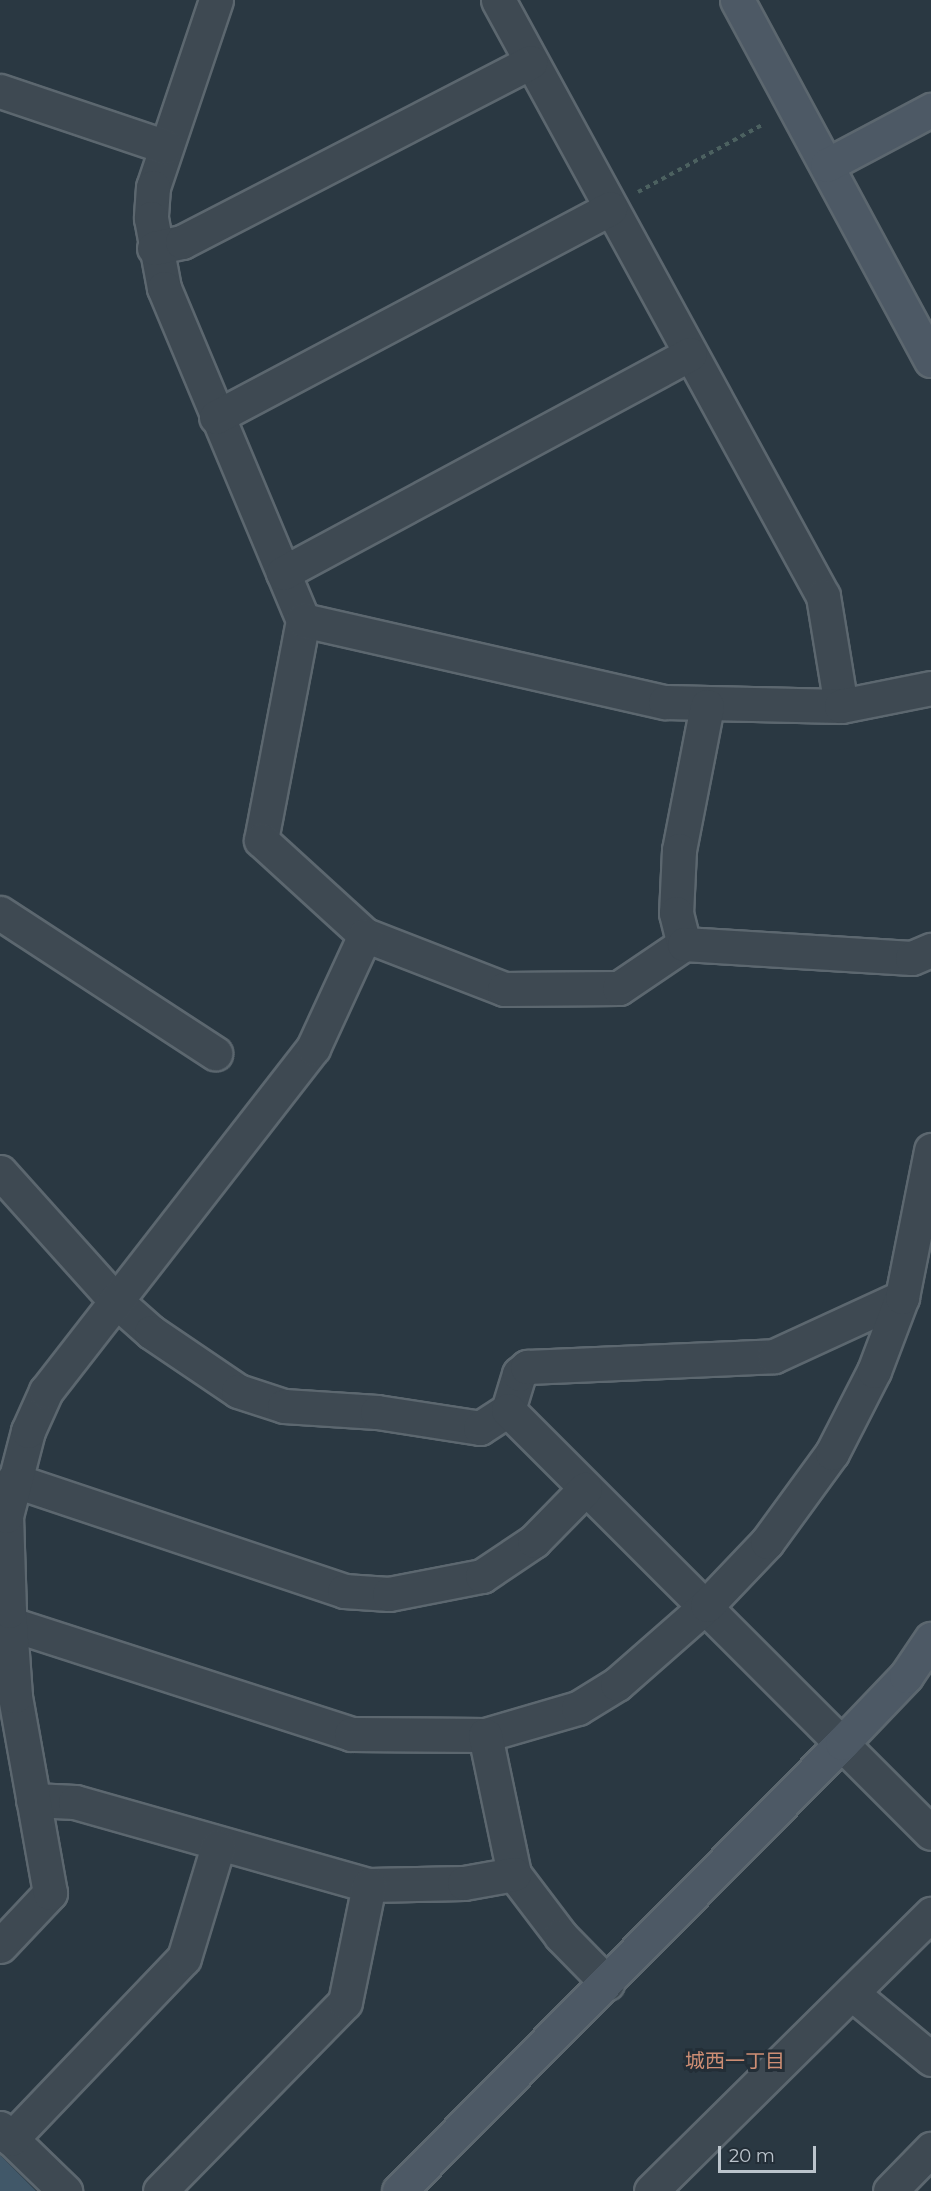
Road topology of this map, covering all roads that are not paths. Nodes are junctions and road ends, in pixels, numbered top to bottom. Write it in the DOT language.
graph roads {
  1 [pos="216,0"];
  2 [pos="498,0"];
  3 [pos="737,0"];
  4 [pos="530,62"];
  5 [pos="0,91"];
  6 [pos="931,110"];
  7 [pos="166,147"];
  8 [pos="828,165"];
  9 [pos="622,201"];
  10 [pos="154,248"];
  11 [pos="690,354"];
  12 [pos="931,360"];
  13 [pos="216,417"];
  14 [pos="283,573"];
  15 [pos="303,620"];
  16 [pos="931,688"];
  17 [pos="707,706"];
  18 [pos="841,706"];
  19 [pos="0,914"];
  20 [pos="365,934"];
  21 [pos="684,944"];
  22 [pos="931,950"];
  23 [pos="215,1053"];
  24 [pos="931,1150"];
  25 [pos="0,1172"];
  26 [pos="902,1297"];
  27 [pos="115,1300"];
  28 [pos="508,1410"];
  29 [pos="13,1480"];
  30 [pos="585,1489"];
  31 [pos="707,1605"];
  32 [pos="11,1624"];
  33 [pos="931,1639"];
  34 [pos="485,1735"];
  35 [pos="842,1743"];
  36 [pos="33,1800"];
  37 [pos="931,1833"];
  38 [pos="218,1846"];
  39 [pos="514,1874"];
  40 [pos="369,1884"];
  41 [pos="931,1914"];
  42 [pos="0,1946"];
  43 [pos="607,1983"];
  44 [pos="854,1995"];
  45 [pos="931,2059"];
  46 [pos="5,2133"];
  47 [pos="931,2150"];
  48 [pos="65,2191"];
  49 [pos="160,2191"];
  50 [pos="399,2191"];
  51 [pos="651,2191"];
  52 [pos="890,2191"];
  1 -- 7 [label="street"];
  2 -- 4 [label="street"];
  3 -- 8 [label="street"];
  4 -- 9 [label="street"];
  4 -- 10 [label="street"];
  5 -- 7 [label="street"];
  6 -- 8 [label="street"];
  7 -- 10 [label="street"];
  8 -- 12 [label="street"];
  9 -- 11 [label="street"];
  9 -- 13 [label="street"];
  10 -- 13 [label="street"];
  11 -- 14 [label="street"];
  11 -- 18 [label="street"];
  13 -- 14 [label="street"];
  14 -- 15 [label="street"];
  15 -- 17 [label="street"];
  15 -- 20 [label="street"];
  16 -- 18 [label="street"];
  17 -- 18 [label="street"];
  17 -- 21 [label="street"];
  19 -- 23 [label="street"];
  20 -- 21 [label="street"];
  20 -- 27 [label="street"];
  21 -- 22 [label="street"];
  24 -- 26 [label="street"];
  25 -- 27 [label="street"];
  26 -- 28 [label="street"];
  26 -- 31 [label="street"];
  27 -- 28 [label="street"];
  27 -- 29 [label="street"];
  28 -- 30 [label="street"];
  29 -- 30 [label="street"];
  29 -- 32 [label="street"];
  30 -- 31 [label="street"];
  31 -- 34 [label="street"];
  31 -- 35 [label="street"];
  32 -- 34 [label="street"];
  32 -- 36 [label="street"];
  33 -- 35 [label="street"];
  34 -- 39 [label="street"];
  35 -- 37 [label="street"];
  35 -- 43 [label="street"];
  36 -- 38 [label="street"];
  36 -- 42 [label="street"];
  38 -- 40 [label="street"];
  38 -- 46 [label="street"];
  39 -- 40 [label="street"];
  39 -- 43 [label="street"];
  40 -- 49 [label="street"];
  41 -- 44 [label="street"];
  43 -- 50 [label="street"];
  44 -- 45 [label="street"];
  44 -- 51 [label="street"];
  46 -- 48 [label="street"];
  47 -- 52 [label="street"];
}
